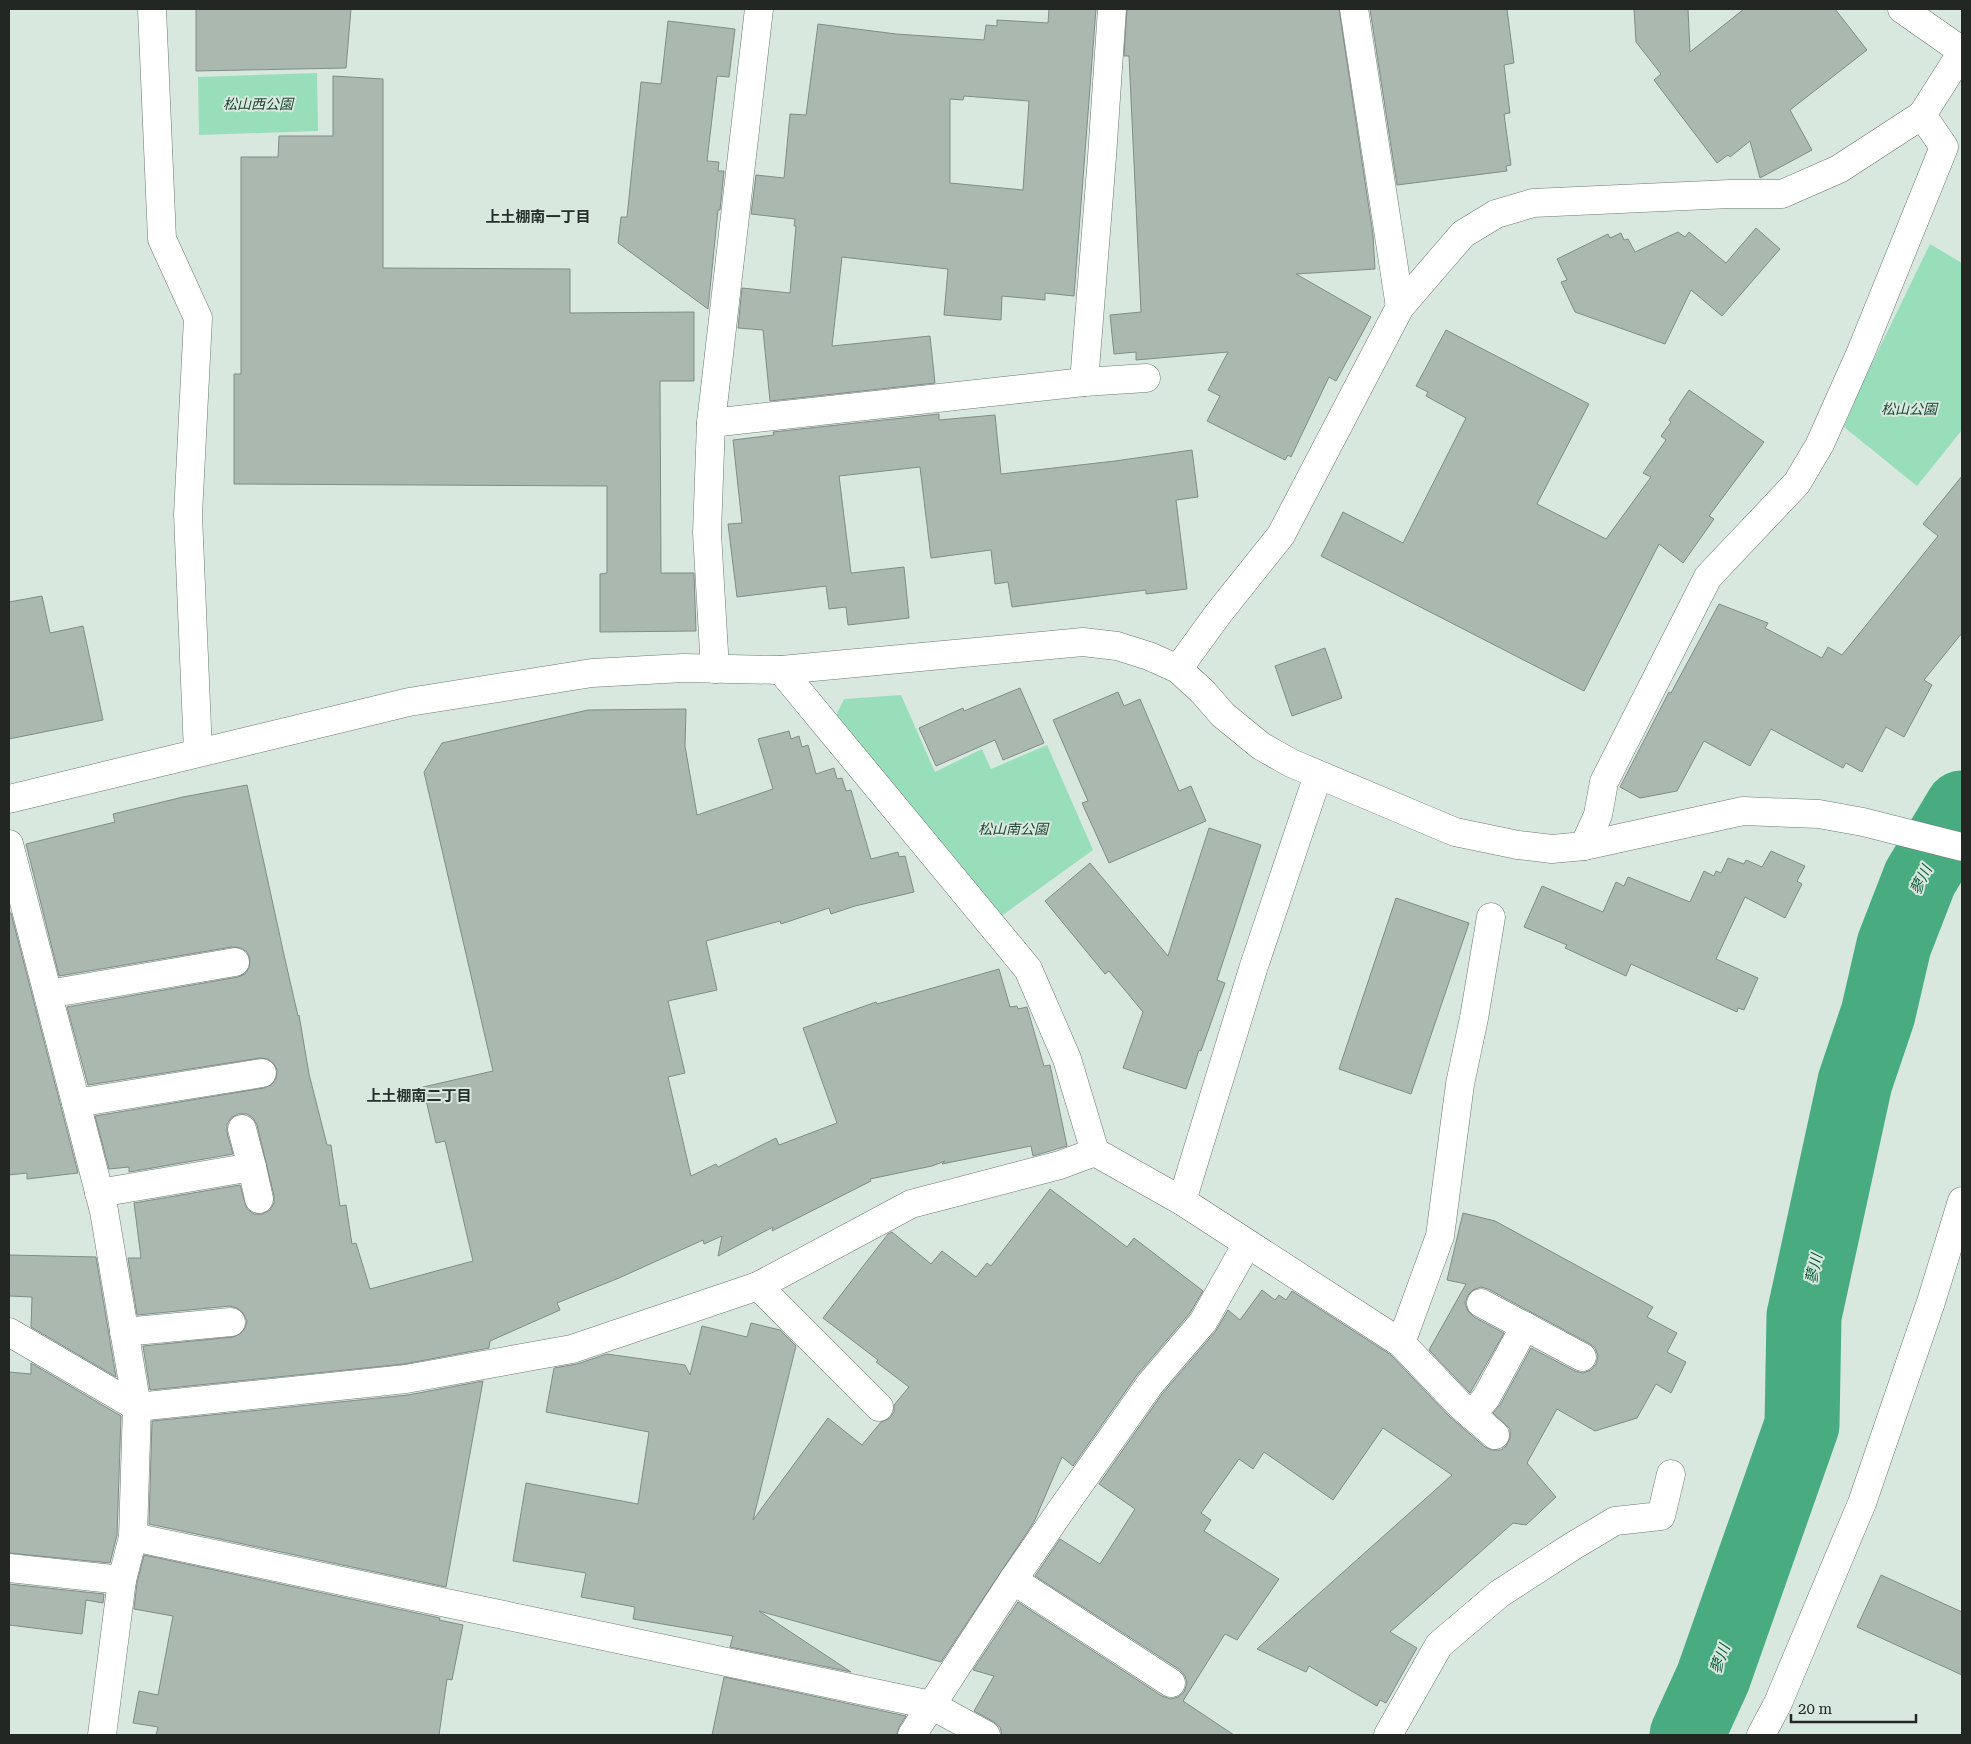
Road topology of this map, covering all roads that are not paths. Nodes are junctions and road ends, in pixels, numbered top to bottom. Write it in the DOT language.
graph roads {
  1 [pos="152,9"];
  2 [pos="759,9"];
  3 [pos="1112,9"];
  4 [pos="1354,9"];
  5 [pos="1902,9"];
  6 [pos="1962,52"];
  7 [pos="1922,115"];
  8 [pos="1400,307"];
  9 [pos="1146,378"];
  10 [pos="1084,382"];
  11 [pos="711,423"];
  12 [pos="716,669"];
  13 [pos="1178,669"];
  14 [pos="780,670"];
  15 [pos="198,752"];
  16 [pos="1318,774"];
  17 [pos="9,798"];
  18 [pos="9,844"];
  19 [pos="1584,846"];
  20 [pos="1962,847"];
  21 [pos="1491,916"];
  22 [pos="235,962"];
  23 [pos="48,994"];
  24 [pos="262,1073"];
  25 [pos="76,1103"];
  26 [pos="242,1129"];
  27 [pos="1095,1152"];
  28 [pos="252,1167"];
  29 [pos="99,1193"];
  30 [pos="259,1199"];
  31 [pos="1182,1201"];
  32 [pos="1962,1201"];
  33 [pos="1247,1244"];
  34 [pos="758,1286"];
  35 [pos="1481,1303"];
  36 [pos="231,1322"];
  37 [pos="1525,1326"];
  38 [pos="9,1332"];
  39 [pos="124,1332"];
  40 [pos="1402,1343"];
  41 [pos="1582,1357"];
  42 [pos="137,1407"];
  43 [pos="879,1407"];
  44 [pos="1471,1415"];
  45 [pos="1495,1434"];
  46 [pos="1671,1474"];
  47 [pos="132,1537"];
  48 [pos="9,1568"];
  49 [pos="122,1580"];
  50 [pos="1013,1580"];
  51 [pos="1171,1682"];
  52 [pos="932,1705"];
  53 [pos="102,1735"];
  54 [pos="912,1735"];
  55 [pos="986,1735"];
  56 [pos="1388,1735"];
  57 [pos="1761,1735"];
  1 -- 15 [label="street"];
  2 -- 11 [label="street"];
  3 -- 10 [label="street"];
  4 -- 8 [label="street"];
  5 -- 6 [label="street"];
  6 -- 7 [label="street"];
  7 -- 8 [label="street"];
  7 -- 19 [label="street"];
  8 -- 13 [label="street"];
  9 -- 10 [label="street"];
  10 -- 11 [label="street"];
  11 -- 12 [label="street"];
  12 -- 14 [label="street"];
  12 -- 15 [label="street"];
  13 -- 14 [label="street"];
  13 -- 16 [label="street"];
  14 -- 27 [label="street"];
  15 -- 17 [label="street"];
  16 -- 19 [label="street"];
  16 -- 31 [label="street"];
  18 -- 23 [label="street"];
  19 -- 20 [label="street"];
  21 -- 40 [label="street"];
  22 -- 23 [label="street"];
  23 -- 25 [label="street"];
  24 -- 25 [label="street"];
  25 -- 29 [label="street"];
  26 -- 28 [label="street"];
  27 -- 31 [label="street"];
  27 -- 34 [label="street"];
  28 -- 29 [label="street"];
  28 -- 30 [label="street"];
  29 -- 39 [label="street"];
  31 -- 33 [label="street"];
  32 -- 57 [label="street"];
  33 -- 40 [label="street"];
  33 -- 50 [label="street"];
  34 -- 42 [label="street"];
  34 -- 43 [label="street"];
  35 -- 37 [label="street"];
  36 -- 39 [label="street"];
  37 -- 41 [label="street"];
  37 -- 44 [label="street"];
  38 -- 42 [label="street"];
  39 -- 42 [label="street"];
  40 -- 44 [label="street"];
  42 -- 47 [label="street"];
  44 -- 45 [label="street"];
  46 -- 56 [label="street"];
  47 -- 49 [label="street"];
  47 -- 52 [label="street"];
  48 -- 49 [label="street"];
  49 -- 53 [label="street"];
  50 -- 51 [label="street"];
  50 -- 52 [label="street"];
  52 -- 54 [label="street"];
  52 -- 55 [label="street"];
}
